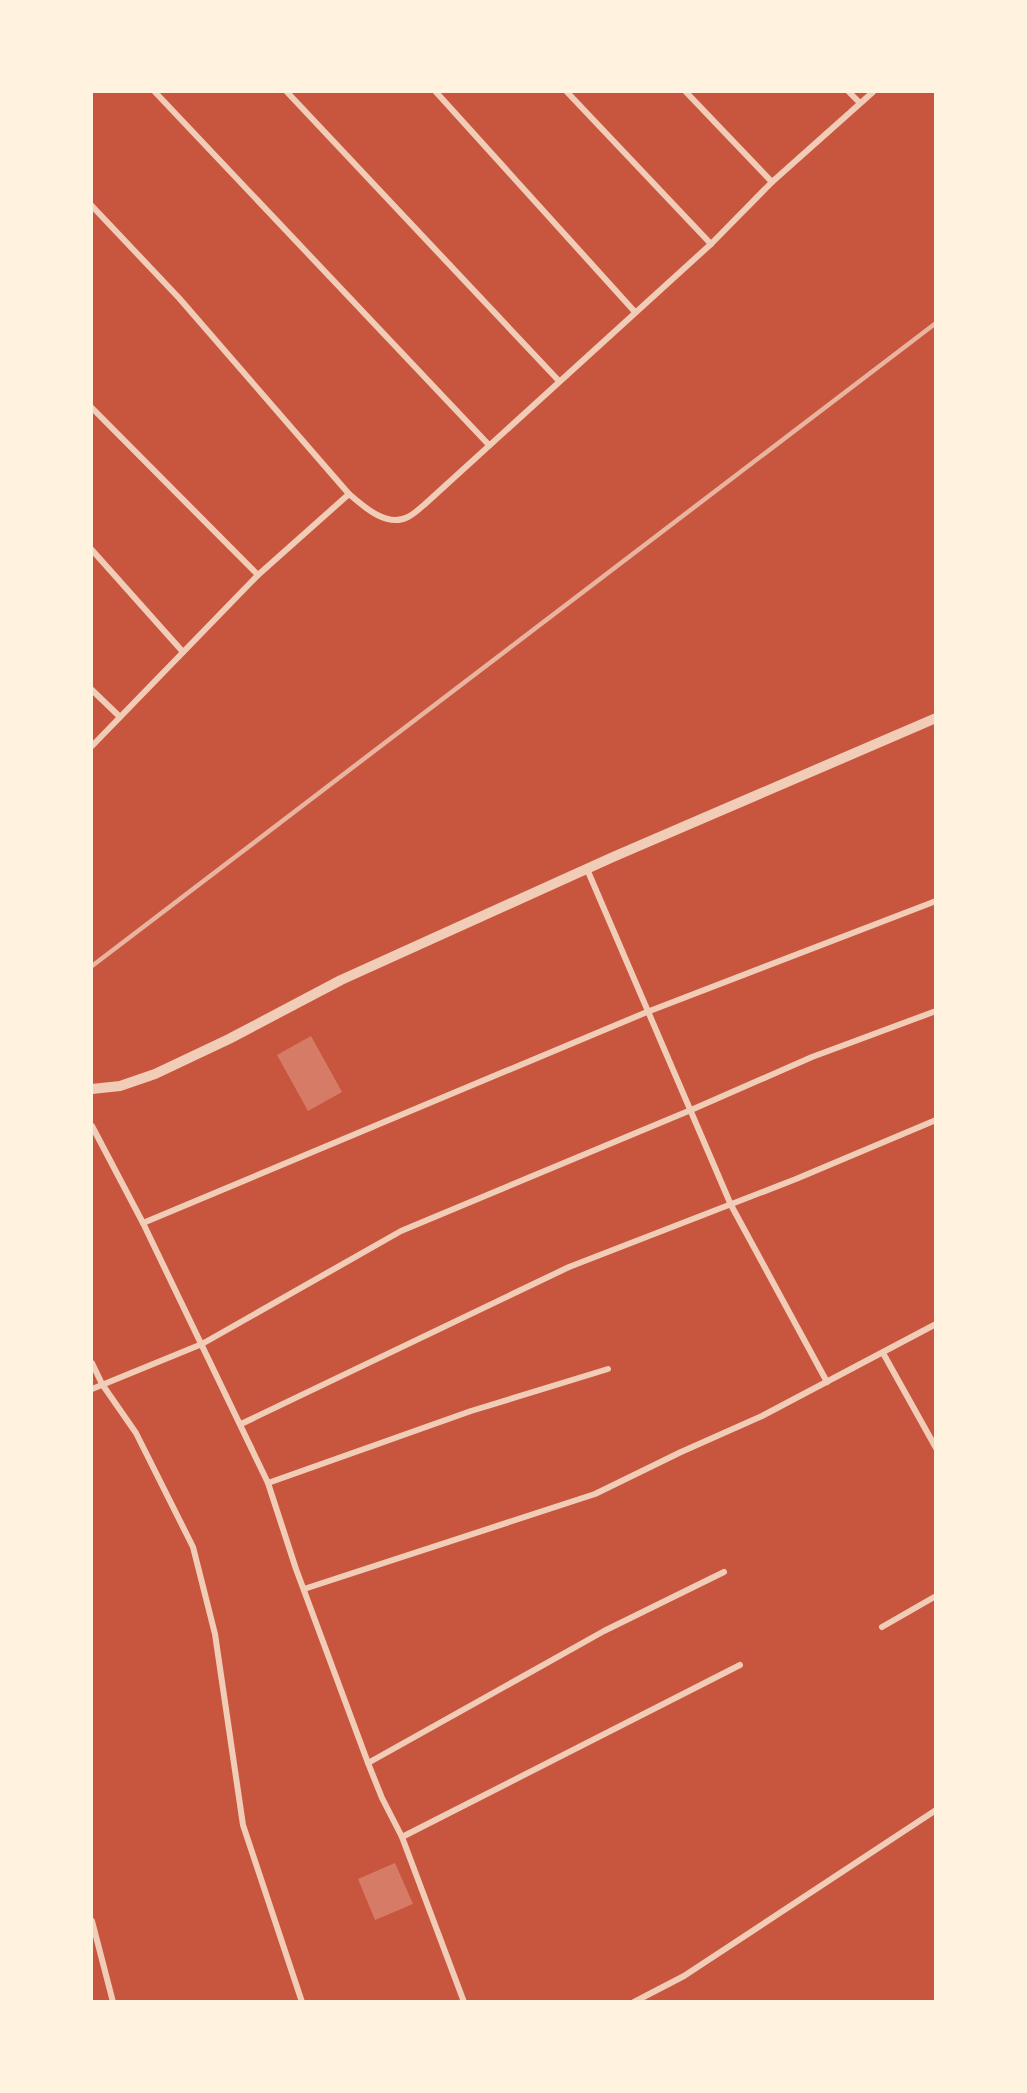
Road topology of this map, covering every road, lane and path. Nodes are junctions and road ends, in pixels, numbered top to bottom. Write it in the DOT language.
graph roads {
  1 [pos="154,92"];
  2 [pos="287,92"];
  3 [pos="436,92"];
  4 [pos="567,92"];
  5 [pos="686,92"];
  6 [pos="849,92"];
  7 [pos="873,92"];
  8 [pos="860,103"];
  9 [pos="772,182"];
  10 [pos="92,206"];
  11 [pos="711,244"];
  12 [pos="635,312"];
  13 [pos="559,381"];
  14 [pos="92,408"];
  15 [pos="489,445"];
  16 [pos="349,494"];
  17 [pos="92,550"];
  18 [pos="258,575"];
  19 [pos="183,652"];
  20 [pos="92,690"];
  21 [pos="120,717"];
  22 [pos="936,718"];
  23 [pos="92,746"];
  24 [pos="587,869"];
  25 [pos="936,901"];
  26 [pos="936,1011"];
  27 [pos="647,1012"];
  28 [pos="92,1089"];
  29 [pos="691,1110"];
  30 [pos="936,1120"];
  31 [pos="92,1126"];
  32 [pos="730,1205"];
  33 [pos="143,1222"];
  34 [pos="936,1324"];
  35 [pos="202,1344"];
  36 [pos="883,1353"];
  37 [pos="92,1363"];
  38 [pos="608,1370"];
  39 [pos="827,1382"];
  40 [pos="102,1384"];
  41 [pos="92,1389"];
  42 [pos="241,1424"];
  43 [pos="936,1448"];
  44 [pos="268,1483"];
  45 [pos="724,1572"];
  46 [pos="304,1589"];
  47 [pos="936,1596"];
  48 [pos="882,1627"];
  49 [pos="740,1665"];
  50 [pos="368,1763"];
  51 [pos="936,1810"];
  52 [pos="402,1837"];
  53 [pos="92,1924"];
  54 [pos="113,2001"];
  55 [pos="302,2001"];
  56 [pos="464,2001"];
  57 [pos="634,2001"];
  1 -- 15 [label="street"];
  2 -- 13 [label="street"];
  3 -- 12 [label="street"];
  4 -- 11 [label="street"];
  5 -- 9 [label="street"];
  6 -- 8 [label="street"];
  7 -- 8 [label="street"];
  8 -- 9 [label="street"];
  9 -- 11 [label="street"];
  10 -- 16 [label="street"];
  11 -- 12 [label="street"];
  12 -- 13 [label="street"];
  13 -- 15 [label="street"];
  14 -- 18 [label="street"];
  15 -- 16 [label="street"];
  16 -- 18 [label="street"];
  17 -- 19 [label="street"];
  18 -- 19 [label="street"];
  19 -- 21 [label="street"];
  20 -- 21 [label="street"];
  21 -- 23 [label="street"];
  22 -- 24 [label="street"];
  24 -- 27 [label="street"];
  24 -- 28 [label="street"];
  25 -- 27 [label="street"];
  26 -- 29 [label="street"];
  27 -- 29 [label="street"];
  27 -- 33 [label="street"];
  29 -- 32 [label="street"];
  29 -- 35 [label="street"];
  30 -- 32 [label="street"];
  31 -- 33 [label="street"];
  32 -- 39 [label="street"];
  32 -- 42 [label="street"];
  33 -- 35 [label="street"];
  34 -- 36 [label="street"];
  35 -- 40 [label="street"];
  35 -- 42 [label="street"];
  36 -- 39 [label="street"];
  36 -- 43 [label="street"];
  37 -- 40 [label="street"];
  38 -- 44 [label="street"];
  39 -- 46 [label="street"];
  40 -- 41 [label="street"];
  40 -- 55 [label="street"];
  42 -- 44 [label="street"];
  44 -- 46 [label="street"];
  45 -- 50 [label="street"];
  46 -- 50 [label="street"];
  47 -- 48 [label="street"];
  49 -- 52 [label="street"];
  50 -- 52 [label="street"];
  51 -- 57 [label="street"];
  52 -- 56 [label="street"];
  53 -- 54 [label="street"];
}
